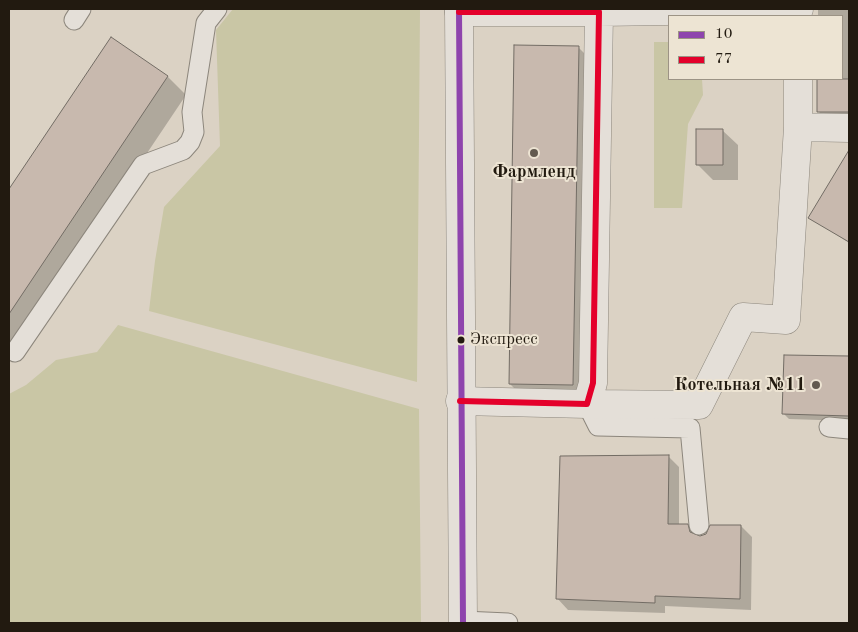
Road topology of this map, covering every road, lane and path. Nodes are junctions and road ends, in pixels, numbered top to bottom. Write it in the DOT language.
graph roads {
  1 [pos="217,9"];
  2 [pos="799,9"];
  3 [pos="459,11"];
  4 [pos="599,12"];
  5 [pos="798,80"];
  6 [pos="798,127"];
  7 [pos="849,128"];
  8 [pos="15,352"];
  9 [pos="460,402"];
  10 [pos="586,404"];
  11 [pos="829,427"];
  12 [pos="849,429"];
  13 [pos="699,524"];
  14 [pos="463,622"];
  15 [pos="508,623"];
  1 -- 8 [label="lane"];
  2 -- 4 [label="street"];
  3 -- 4 [label="street"];
  3 -- 9 [label="street"];
  4 -- 10 [label="street"];
  5 -- 6 [label="street"];
  6 -- 7 [label="street"];
  6 -- 10 [label="street"];
  9 -- 10 [label="street"];
  9 -- 14 [label="street"];
  10 -- 13 [label="lane"];
  11 -- 12 [label="lane"];
  14 -- 15 [label="lane"];
}
